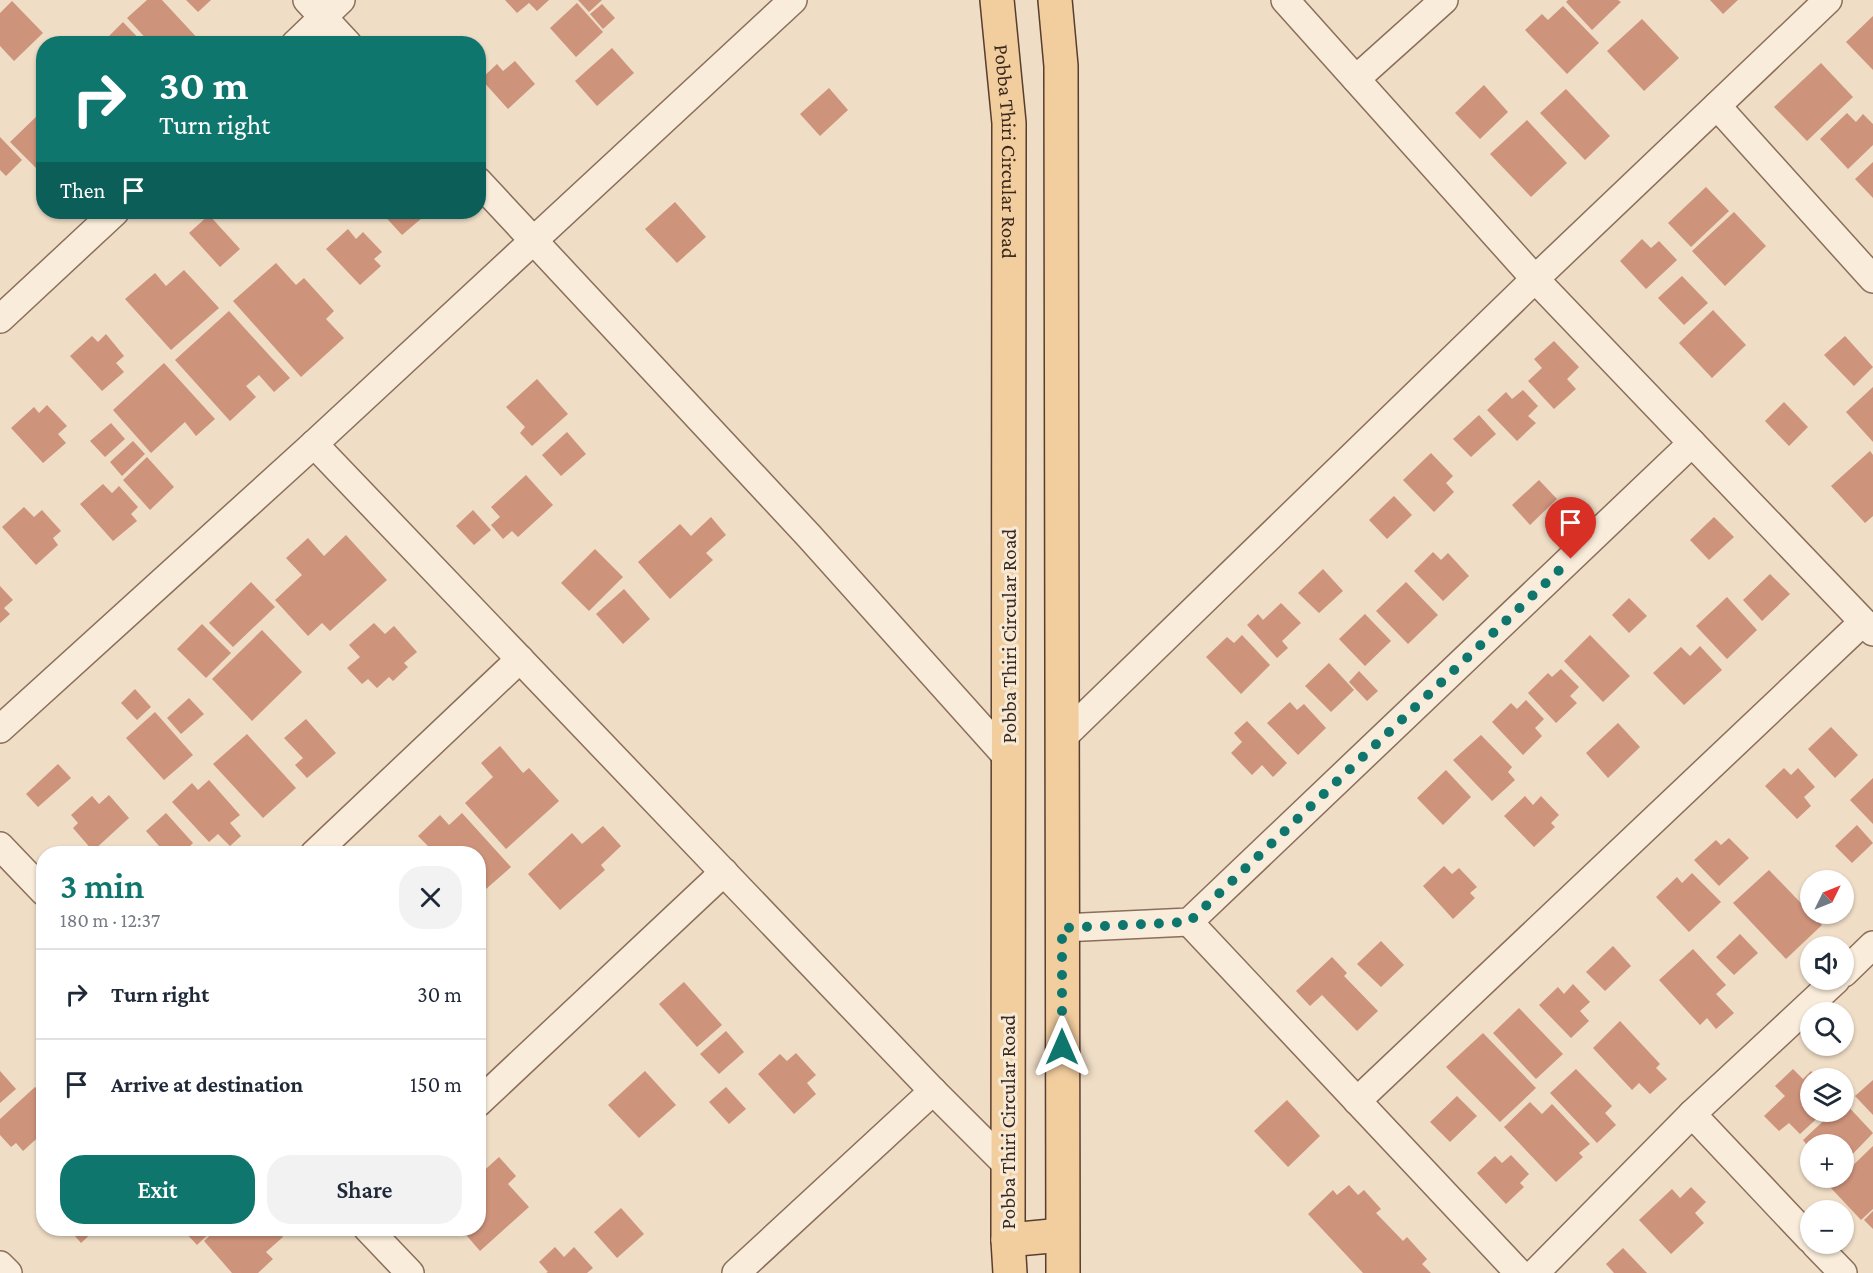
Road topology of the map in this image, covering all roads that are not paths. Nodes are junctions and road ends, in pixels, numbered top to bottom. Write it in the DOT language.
graph roads {
  1 [pos="793,0"];
  2 [pos="997,0"];
  3 [pos="1055,0"];
  4 [pos="1285,0"];
  5 [pos="1444,0"];
  6 [pos="1828,0"];
  7 [pos="324,6"];
  8 [pos="301,36"];
  9 [pos="343,36"];
  10 [pos="1356,79"];
  11 [pos="1717,106"];
  12 [pos="486,189"];
  13 [pos="107,219"];
  14 [pos="534,240"];
  15 [pos="1535,279"];
  16 [pos="1873,279"];
  17 [pos="0,319"];
  18 [pos="1692,443"];
  19 [pos="314,444"];
  20 [pos="1868,627"];
  21 [pos="520,659"];
  22 [pos="0,729"];
  23 [pos="1062,738"];
  24 [pos="1008,759"];
  25 [pos="0,846"];
  26 [pos="322,846"];
  27 [pos="724,872"];
  28 [pos="36,884"];
  29 [pos="1189,922"];
  30 [pos="1062,928"];
  31 [pos="1825,990"];
  32 [pos="933,1091"];
  33 [pos="486,1095"];
  34 [pos="1357,1101"];
  35 [pos="1692,1114"];
  36 [pos="1008,1166"];
  37 [pos="1800,1228"];
  38 [pos="1062,1235"];
  39 [pos="375,1236"];
  40 [pos="1008,1240"];
  41 [pos="1825,1254"];
  42 [pos="0,1265"];
  43 [pos="8,1273"];
  44 [pos="410,1273"];
  45 [pos="736,1273"];
  46 [pos="1010,1273"];
  47 [pos="1063,1273"];
  48 [pos="1519,1273"];
  49 [pos="1535,1273"];
  50 [pos="1843,1273"];
  1 -- 14 [label="street"];
  2 -- 24 [label="main road, Pobba Thiri Circular Road"];
  3 -- 23 [label="main road"];
  4 -- 10 [label="street"];
  5 -- 10 [label="street"];
  6 -- 11 [label="street"];
  7 -- 8 [label="street"];
  7 -- 9 [label="street"];
  10 -- 15 [label="street"];
  11 -- 15 [label="street"];
  11 -- 16 [label="street"];
  12 -- 14 [label="street"];
  13 -- 17 [label="street"];
  14 -- 19 [label="street"];
  14 -- 24 [label="street"];
  15 -- 18 [label="street"];
  15 -- 23 [label="street"];
  18 -- 20 [label="street"];
  18 -- 29 [label="street"];
  19 -- 21 [label="street"];
  19 -- 22 [label="street"];
  20 -- 34 [label="street"];
  21 -- 26 [label="street"];
  21 -- 27 [label="street"];
  23 -- 30 [label="main road"];
  24 -- 36 [label="main road, Pobba Thiri Circular Road"];
  25 -- 28 [label="street"];
  27 -- 32 [label="street"];
  27 -- 33 [label="street"];
  29 -- 30 [label="street"];
  29 -- 34 [label="street"];
  30 -- 38 [label="main road"];
  31 -- 35 [label="street"];
  32 -- 36 [label="street"];
  32 -- 45 [label="street"];
  34 -- 48 [label="street"];
  35 -- 37 [label="street"];
  35 -- 49 [label="street"];
  36 -- 40 [label="main road, Pobba Thiri Circular Road"];
  38 -- 40 [label="main road"];
  38 -- 47 [label="main road"];
  39 -- 44 [label="street"];
  40 -- 46 [label="main road, Pobba Thiri Circular Road"];
  41 -- 50 [label="street"];
  42 -- 43 [label="street"];
}
